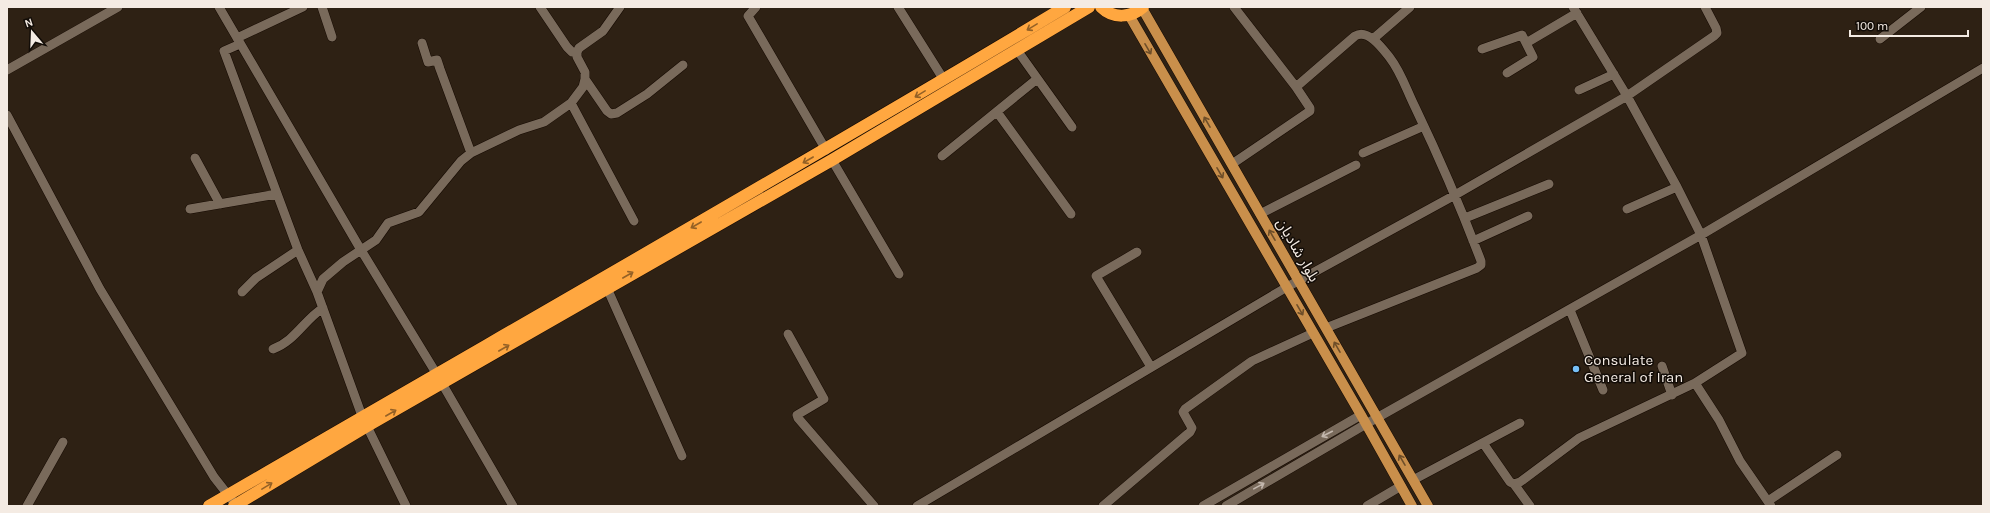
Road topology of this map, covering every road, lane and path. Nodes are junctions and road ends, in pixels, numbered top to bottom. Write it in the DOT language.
graph roads {
  1 [pos="118,7"];
  2 [pos="219,7"];
  3 [pos="303,7"];
  4 [pos="322,7"];
  5 [pos="540,7"];
  6 [pos="620,7"];
  7 [pos="756,7"];
  8 [pos="898,7"];
  9 [pos="1065,7"];
  10 [pos="1089,7"];
  11 [pos="1101,7"];
  12 [pos="1234,7"];
  13 [pos="1410,7"];
  14 [pos="1705,7"];
  15 [pos="1921,7"];
  16 [pos="1143,8"];
  17 [pos="1575,10"];
  18 [pos="1128,15"];
  19 [pos="332,37"];
  20 [pos="1373,39"];
  21 [pos="1880,39"];
  22 [pos="239,41"];
  23 [pos="422,43"];
  24 [pos="1526,43"];
  25 [pos="1482,48"];
  26 [pos="1017,50"];
  27 [pos="577,52"];
  28 [pos="683,65"];
  29 [pos="1983,68"];
  30 [pos="7,70"];
  31 [pos="1507,73"];
  32 [pos="1614,74"];
  33 [pos="585,79"];
  34 [pos="1037,79"];
  35 [pos="944,80"];
  36 [pos="1296,87"];
  37 [pos="1579,90"];
  38 [pos="1627,96"];
  39 [pos="571,103"];
  40 [pos="997,112"];
  41 [pos="7,114"];
  42 [pos="1424,126"];
  43 [pos="1072,127"];
  44 [pos="471,153"];
  45 [pos="1363,153"];
  46 [pos="829,155"];
  47 [pos="942,156"];
  48 [pos="195,158"];
  49 [pos="1232,164"];
  50 [pos="1356,165"];
  51 [pos="1549,184"];
  52 [pos="1677,187"];
  53 [pos="277,194"];
  54 [pos="1456,195"];
  55 [pos="220,204"];
  56 [pos="190,209"];
  57 [pos="1627,209"];
  58 [pos="1071,214"];
  59 [pos="1260,214"];
  60 [pos="1528,216"];
  61 [pos="1465,218"];
  62 [pos="634,222"];
  63 [pos="1701,235"];
  64 [pos="1473,240"];
  65 [pos="298,250"];
  66 [pos="360,250"];
  67 [pos="1137,252"];
  68 [pos="899,274"];
  69 [pos="1298,281"];
  70 [pos="1287,287"];
  71 [pos="607,288"];
  72 [pos="242,292"];
  73 [pos="317,292"];
  74 [pos="322,308"];
  75 [pos="1570,310"];
  76 [pos="1326,328"];
  77 [pos="1313,333"];
  78 [pos="788,334"];
  79 [pos="273,349"];
  80 [pos="1662,366"];
  81 [pos="1151,367"];
  82 [pos="439,378"];
  83 [pos="1695,383"];
  84 [pos="1603,390"];
  85 [pos="1672,396"];
  86 [pos="1378,418"];
  87 [pos="1364,420"];
  88 [pos="365,421"];
  89 [pos="1520,423"];
  90 [pos="63,442"];
  91 [pos="1483,442"];
  92 [pos="1837,455"];
  93 [pos="682,456"];
  94 [pos="1413,480"];
  95 [pos="1514,484"];
  96 [pos="1401,486"];
  97 [pos="229,494"];
  98 [pos="1770,504"];
  99 [pos="27,506"];
  100 [pos="209,506"];
  101 [pos="235,506"];
  102 [pos="406,506"];
  103 [pos="513,506"];
  104 [pos="874,506"];
  105 [pos="917,506"];
  106 [pos="1103,506"];
  107 [pos="1203,506"];
  108 [pos="1226,506"];
  109 [pos="1367,506"];
  110 [pos="1412,506"];
  111 [pos="1428,506"];
  112 [pos="1530,506"];
  1 -- 30 [label="street"];
  2 -- 22 [label="street"];
  3 -- 22 [label="street"];
  4 -- 19 [label="street"];
  5 -- 27 [label="street"];
  6 -- 27 [label="street"];
  7 -- 46 [label="street"];
  8 -- 35 [label="street"];
  9 -- 35 [label="highway, one-way"];
  10 -- 26 [label="highway"];
  11 -- 18 [label="highway"];
  12 -- 36 [label="street"];
  13 -- 20 [label="street"];
  14 -- 38 [label="street"];
  15 -- 21 [label="street"];
  16 -- 18 [label="highway"];
  49 -- 16 [label="main road, بلوار شادیان, one-way"];
  17 -- 24 [label="street"];
  17 -- 32 [label="street"];
  18 -- 70 [label="main road, بلوار شادیان, one-way"];
  20 -- 36 [label="street"];
  20 -- 42 [label="street"];
  22 -- 53 [label="street"];
  22 -- 66 [label="street"];
  23 -- 44 [label="street"];
  24 -- 25 [label="street"];
  24 -- 31 [label="street"];
  26 -- 34 [label="street"];
  26 -- 46 [label="highway"];
  27 -- 33 [label="street"];
  28 -- 33 [label="street"];
  29 -- 63 [label="street"];
  32 -- 37 [label="street"];
  32 -- 38 [label="street"];
  33 -- 39 [label="street"];
  34 -- 40 [label="street"];
  34 -- 43 [label="street"];
  35 -- 46 [label="highway, one-way"];
  36 -- 49 [label="street"];
  38 -- 52 [label="street"];
  38 -- 54 [label="street"];
  39 -- 44 [label="street"];
  39 -- 62 [label="street"];
  40 -- 47 [label="street"];
  40 -- 58 [label="street"];
  41 -- 97 [label="street"];
  42 -- 45 [label="street"];
  42 -- 54 [label="street"];
  44 -- 66 [label="street"];
  46 -- 68 [label="street"];
  71 -- 46 [label="highway, one-way"];
  46 -- 82 [label="highway, one-way"];
  48 -- 55 [label="street"];
  49 -- 59 [label="main road, بلوار شادیان"];
  50 -- 59 [label="street"];
  51 -- 61 [label="street"];
  52 -- 57 [label="street"];
  52 -- 63 [label="street"];
  53 -- 55 [label="street"];
  53 -- 65 [label="street"];
  54 -- 61 [label="street"];
  54 -- 69 [label="street"];
  55 -- 56 [label="street"];
  69 -- 59 [label="main road, بلوار شادیان, one-way"];
  60 -- 64 [label="street"];
  61 -- 64 [label="street"];
  63 -- 75 [label="street"];
  63 -- 83 [label="street"];
  64 -- 76 [label="street"];
  65 -- 72 [label="street"];
  65 -- 73 [label="street"];
  66 -- 73 [label="street"];
  66 -- 82 [label="street"];
  67 -- 81 [label="street"];
  69 -- 70 [label="street"];
  69 -- 76 [label="main road, بلوار شادیان"];
  70 -- 77 [label="main road, بلوار شادیان, one-way"];
  70 -- 81 [label="street"];
  82 -- 71 [label="highway, one-way"];
  71 -- 93 [label="street"];
  73 -- 74 [label="street"];
  74 -- 79 [label="street"];
  74 -- 88 [label="street"];
  75 -- 84 [label="street"];
  75 -- 86 [label="street"];
  86 -- 76 [label="main road, بلوار شادیان, one-way"];
  77 -- 87 [label="main road, بلوار شادیان"];
  77 -- 106 [label="street"];
  78 -- 104 [label="street"];
  80 -- 85 [label="street"];
  81 -- 105 [label="street"];
  82 -- 88 [label="highway"];
  82 -- 103 [label="street"];
  83 -- 85 [label="street"];
  83 -- 98 [label="street"];
  85 -- 95 [label="street"];
  86 -- 87 [label="street"];
  94 -- 86 [label="main road, بلوار شادیان, one-way"];
  87 -- 96 [label="main road, بلوار شادیان"];
  87 -- 107 [label="street, one-way"];
  108 -- 87 [label="street, one-way"];
  88 -- 97 [label="highway"];
  101 -- 88 [label="highway, one-way"];
  88 -- 102 [label="street"];
  89 -- 91 [label="street"];
  90 -- 99 [label="street"];
  91 -- 94 [label="street"];
  91 -- 95 [label="street"];
  92 -- 98 [label="street"];
  94 -- 111 [label="main road, بلوار شادیان"];
  95 -- 112 [label="street"];
  96 -- 109 [label="street"];
  96 -- 110 [label="main road, بلوار شادیان"];
  97 -- 100 [label="highway"];
  97 -- 101 [label="street"];
}
